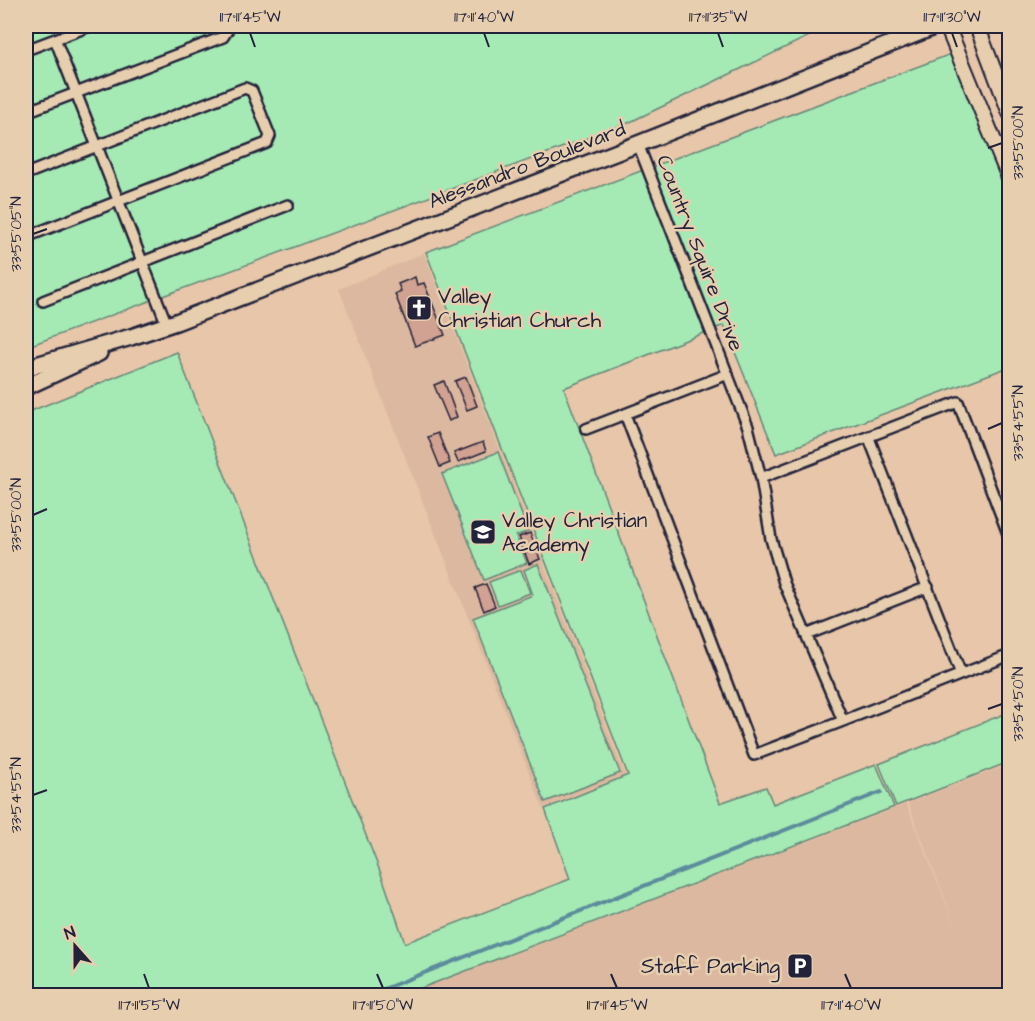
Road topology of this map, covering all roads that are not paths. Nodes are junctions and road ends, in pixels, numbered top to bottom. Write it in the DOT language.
graph roads {
  1 [pos="90,26"];
  2 [pos="230,26"];
  3 [pos="936,26"];
  4 [pos="947,26"];
  5 [pos="977,26"];
  6 [pos="56,39"];
  7 [pos="26,50"];
  8 [pos="76,92"];
  9 [pos="26,112"];
  10 [pos="1010,113"];
  11 [pos="638,144"];
  12 [pos="97,145"];
  13 [pos="26,174"];
  14 [pos="1010,180"];
  15 [pos="118,200"];
  16 [pos="288,205"];
  17 [pos="26,237"];
  18 [pos="143,263"];
  19 [pos="43,301"];
  20 [pos="167,325"];
  21 [pos="131,337"];
  22 [pos="26,368"];
  23 [pos="728,374"];
  24 [pos="26,387"];
  25 [pos="625,414"];
  26 [pos="586,429"];
  27 [pos="869,438"];
  28 [pos="762,478"];
  29 [pos="1010,539"];
  30 [pos="928,587"];
  31 [pos="806,635"];
  32 [pos="1010,656"];
  33 [pos="961,674"];
  34 [pos="843,721"];
  1 -- 6 [label="street"];
  2 -- 8 [label="street"];
  3 -- 11 [label="main road, Alessandro Boulevard"];
  4 -- 14 [label="main road"];
  5 -- 10 [label="main road"];
  6 -- 7 [label="street"];
  6 -- 8 [label="street"];
  8 -- 9 [label="street"];
  8 -- 12 [label="street"];
  11 -- 20 [label="main road, Alessandro Boulevard"];
  11 -- 23 [label="street, Country Squire Drive"];
  12 -- 13 [label="street"];
  12 -- 15 [label="street"];
  12 -- 15 [label="street"];
  15 -- 17 [label="street"];
  15 -- 18 [label="street"];
  16 -- 18 [label="street"];
  18 -- 19 [label="street"];
  18 -- 20 [label="street"];
  20 -- 21 [label="main road, Alessandro Boulevard"];
  21 -- 22 [label="main road, Alessandro Boulevard"];
  21 -- 24 [label="main road, Alessandro Boulevard"];
  23 -- 25 [label="street"];
  23 -- 28 [label="street, Country Squire Drive"];
  25 -- 26 [label="street"];
  25 -- 34 [label="street"];
  27 -- 28 [label="street"];
  27 -- 29 [label="street"];
  27 -- 30 [label="street"];
  28 -- 31 [label="street, Country Squire Drive"];
  30 -- 31 [label="street"];
  30 -- 33 [label="street"];
  31 -- 34 [label="street, Country Squire Drive"];
  32 -- 33 [label="street"];
  33 -- 34 [label="street"];
}
